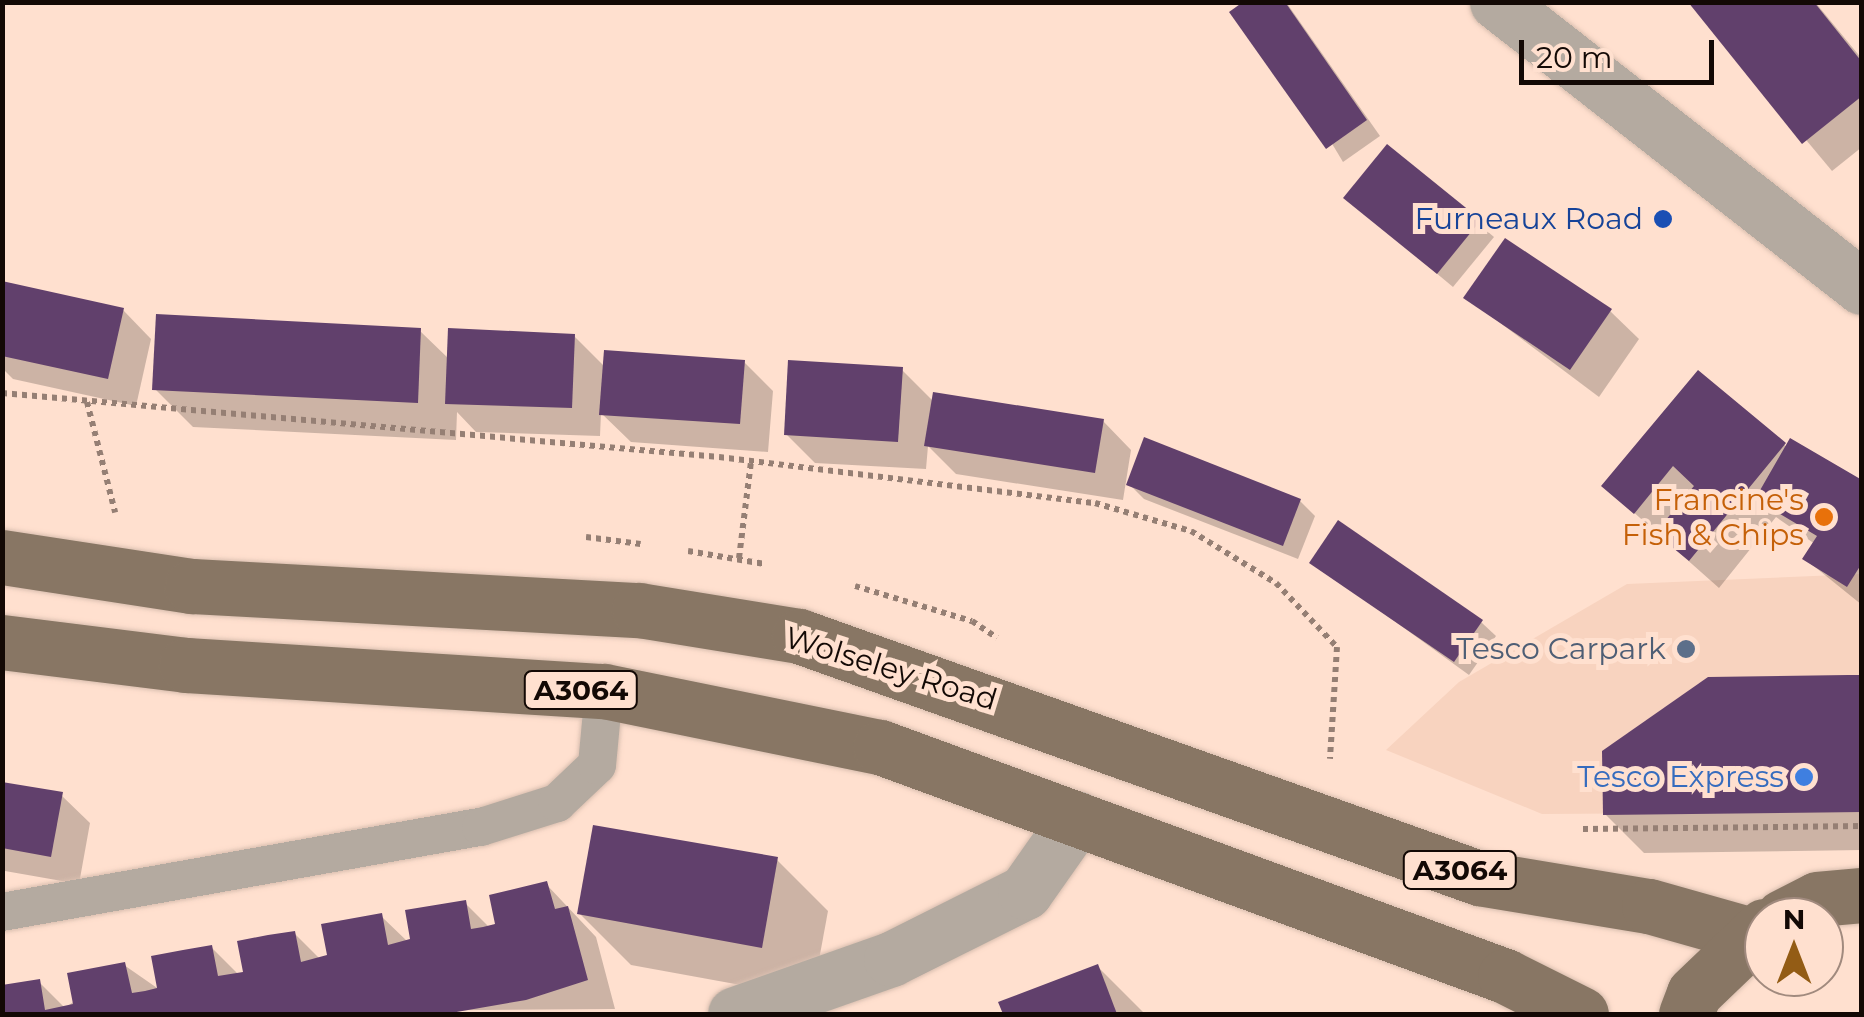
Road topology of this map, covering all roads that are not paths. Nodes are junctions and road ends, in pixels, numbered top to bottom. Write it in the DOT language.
graph roads {
  1 [pos="1497,2"];
  2 [pos="1862,286"];
  3 [pos="2,557"];
  4 [pos="2,642"];
  5 [pos="604,691"];
  6 [pos="1077,818"];
  7 [pos="2,912"];
  8 [pos="1744,922"];
  9 [pos="1744,949"];
  10 [pos="735,1014"];
  11 [pos="1582,1014"];
  12 [pos="1686,1014"];
  1 -- 2 [label="street"];
  3 -- 8 [label="main road, Wolseley Road / A3064"];
  4 -- 5 [label="main road, A3064"];
  5 -- 6 [label="main road, A3064"];
  5 -- 7 [label="lane"];
  6 -- 10 [label="street"];
  6 -- 11 [label="main road, A3064"];
  9 -- 12 [label="main road"];
}
